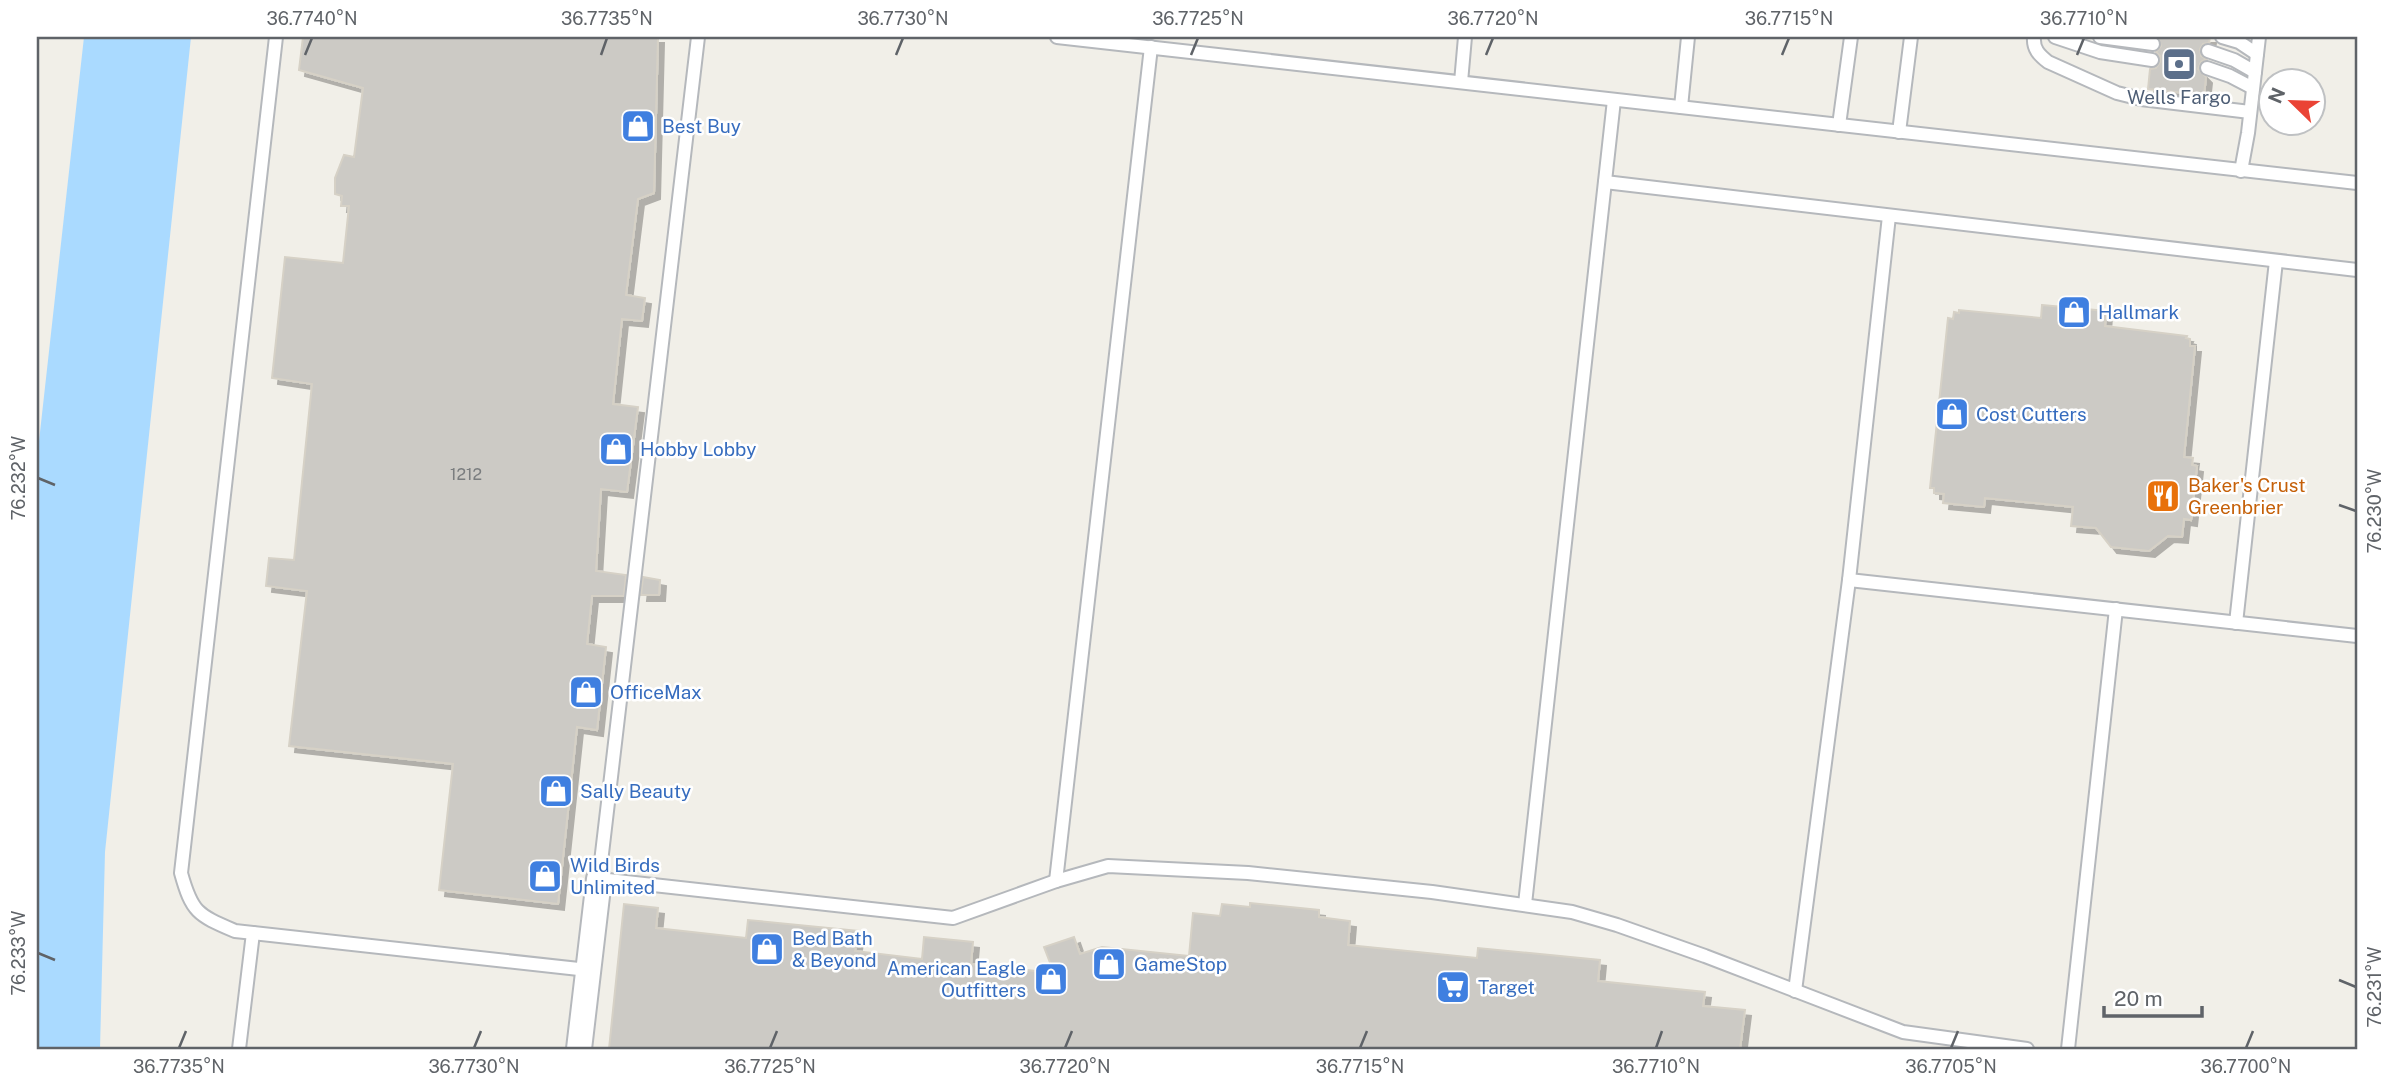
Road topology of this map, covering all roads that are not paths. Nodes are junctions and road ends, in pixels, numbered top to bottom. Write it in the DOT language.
graph roads {
  1 [pos="276,37"];
  2 [pos="698,37"];
  3 [pos="1057,37"];
  4 [pos="1465,37"];
  5 [pos="1688,37"];
  6 [pos="1851,37"];
  7 [pos="1911,37"];
  8 [pos="2034,37"];
  9 [pos="2055,37"];
  10 [pos="2100,37"];
  11 [pos="2222,37"];
  12 [pos="2258,37"];
  13 [pos="1125,41"];
  14 [pos="2153,44"];
  15 [pos="1151,47"];
  16 [pos="2208,51"];
  17 [pos="2257,54"];
  18 [pos="2152,60"];
  19 [pos="2207,68"];
  20 [pos="2255,72"];
  21 [pos="1461,82"];
  22 [pos="2253,88"];
  23 [pos="1614,100"];
  24 [pos="1681,107"];
  25 [pos="2250,112"];
  26 [pos="1839,125"];
  27 [pos="1899,132"];
  28 [pos="2241,171"];
  29 [pos="1605,182"];
  30 [pos="2357,183"];
  31 [pos="1889,216"];
  32 [pos="2276,261"];
  33 [pos="2357,271"];
  34 [pos="1849,580"];
  35 [pos="2116,609"];
  36 [pos="2236,623"];
  37 [pos="2357,636"];
  38 [pos="599,879"];
  39 [pos="1056,881"];
  40 [pos="1525,904"];
  41 [pos="253,933"];
  42 [pos="588,970"];
  43 [pos="1796,991"];
  44 [pos="239,1049"];
  45 [pos="579,1049"];
  46 [pos="2027,1049"];
  47 [pos="2068,1049"];
  1 -- 41 [label="lane"];
  2 -- 38 [label="lane"];
  3 -- 13 [label="lane"];
  4 -- 21 [label="lane"];
  5 -- 24 [label="lane"];
  6 -- 26 [label="lane"];
  7 -- 27 [label="lane"];
  8 -- 25 [label="lane"];
  9 -- 18 [label="lane"];
  10 -- 14 [label="lane"];
  11 -- 17 [label="lane"];
  12 -- 17 [label="lane"];
  13 -- 15 [label="lane"];
  15 -- 21 [label="lane"];
  15 -- 39 [label="lane"];
  16 -- 20 [label="lane"];
  17 -- 20 [label="lane"];
  19 -- 22 [label="lane"];
  20 -- 22 [label="lane"];
  21 -- 23 [label="lane"];
  22 -- 25 [label="lane"];
  23 -- 24 [label="lane"];
  23 -- 29 [label="lane"];
  24 -- 26 [label="lane"];
  25 -- 28 [label="lane"];
  26 -- 27 [label="lane"];
  27 -- 28 [label="lane"];
  28 -- 30 [label="lane"];
  29 -- 31 [label="lane"];
  29 -- 40 [label="lane"];
  31 -- 32 [label="lane"];
  31 -- 34 [label="lane"];
  32 -- 33 [label="lane"];
  32 -- 36 [label="lane"];
  34 -- 35 [label="lane"];
  34 -- 43 [label="lane"];
  35 -- 36 [label="lane"];
  35 -- 47 [label="lane"];
  36 -- 37 [label="lane"];
  38 -- 39 [label="lane"];
  38 -- 42 [label="street"];
  39 -- 40 [label="lane"];
  40 -- 43 [label="lane"];
  41 -- 42 [label="lane"];
  41 -- 44 [label="lane"];
  42 -- 45 [label="street"];
  43 -- 46 [label="lane"];
}
